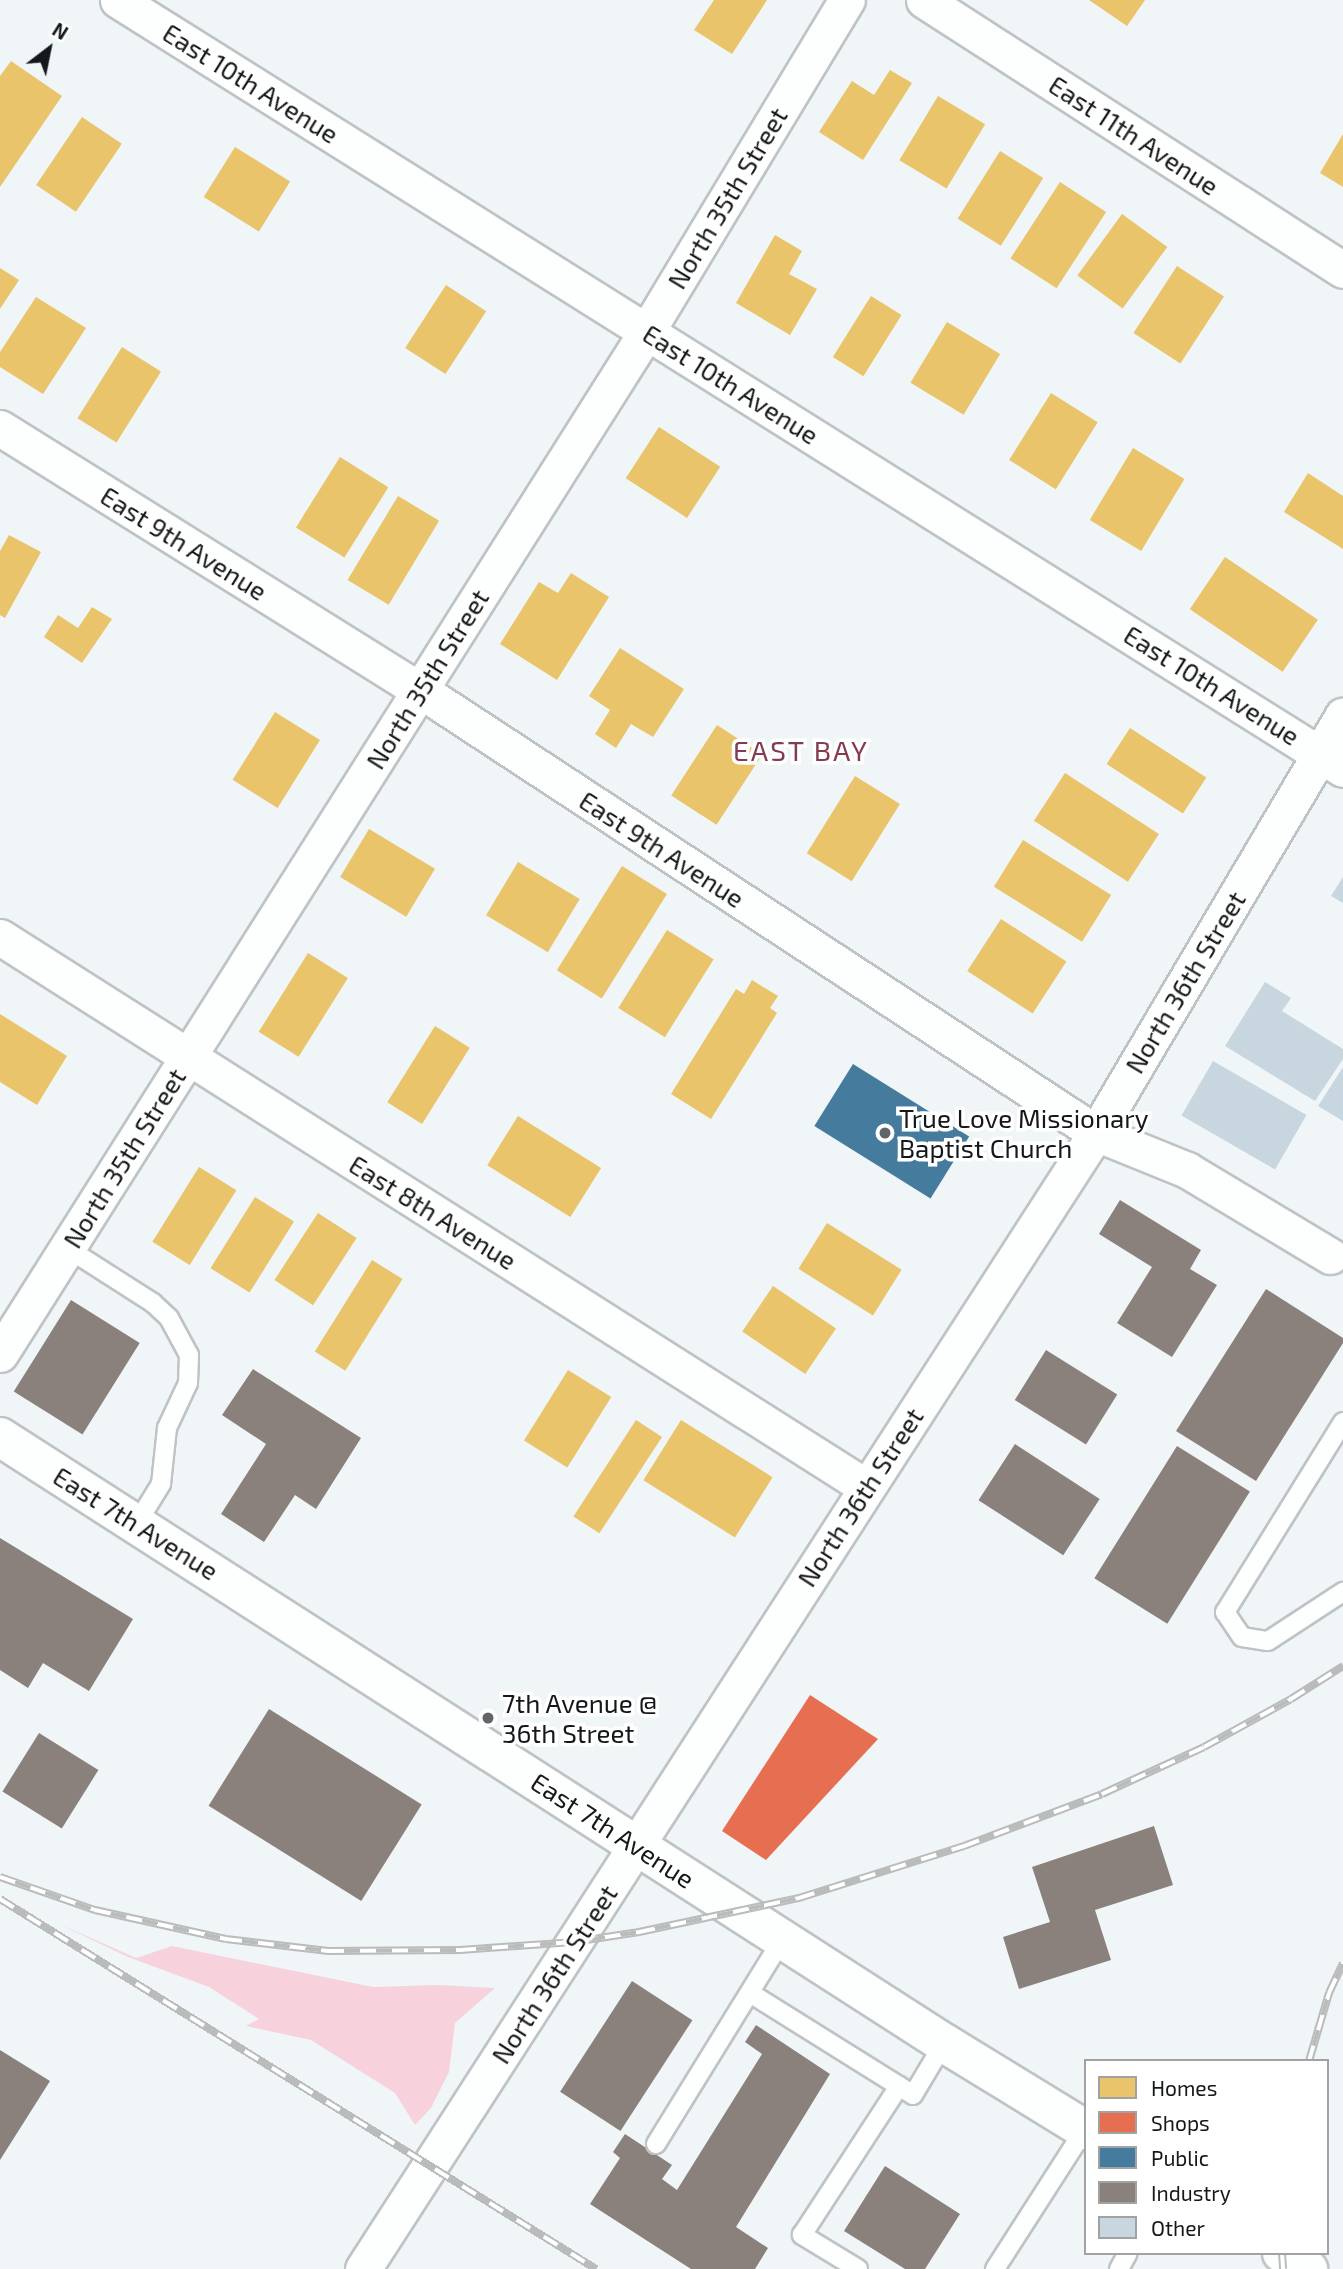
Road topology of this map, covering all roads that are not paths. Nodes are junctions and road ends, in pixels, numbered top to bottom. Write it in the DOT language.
graph roads {
  1 [pos="118,0"];
  2 [pos="847,0"];
  3 [pos="924,0"];
  4 [pos="1343,270"];
  5 [pos="647,331"];
  6 [pos="0,428"];
  7 [pos="420,690"];
  8 [pos="1343,716"];
  9 [pos="1331,761"];
  10 [pos="0,937"];
  11 [pos="188,1057"];
  12 [pos="1096,1133"];
  13 [pos="67,1248"];
  14 [pos="1330,1256"];
  15 [pos="0,1353"];
  16 [pos="1343,1422"];
  17 [pos="0,1437"];
  18 [pos="866,1487"];
  19 [pos="137,1523"];
  20 [pos="1343,1592"];
  21 [pos="636,1845"];
  22 [pos="783,1938"];
  23 [pos="750,1993"];
  24 [pos="944,2043"];
  25 [pos="899,2087"];
  26 [pos="1084,2128"];
  27 [pos="1084,2131"];
  28 [pos="656,2144"];
  29 [pos="1286,2255"];
  30 [pos="363,2269"];
  31 [pos="858,2269"];
  32 [pos="995,2269"];
  33 [pos="1308,2269"];
  1 -- 5 [label="street, East 10th Avenue"];
  2 -- 5 [label="street, North 35th Street"];
  3 -- 4 [label="street, East 11th Avenue"];
  5 -- 7 [label="street, North 35th Street"];
  5 -- 9 [label="street, East 10th Avenue"];
  6 -- 7 [label="street, East 9th Avenue"];
  7 -- 11 [label="street, North 35th Street"];
  7 -- 12 [label="street, East 9th Avenue"];
  8 -- 9 [label="street, North 36th Street"];
  9 -- 12 [label="street, North 36th Street"];
  10 -- 11 [label="street, East 8th Avenue"];
  11 -- 13 [label="street, North 35th Street"];
  11 -- 18 [label="street, East 8th Avenue"];
  12 -- 14 [label="street, East 9th Avenue"];
  12 -- 18 [label="street, North 36th Street"];
  13 -- 15 [label="street, North 35th Street"];
  13 -- 19 [label="lane"];
  16 -- 20 [label="lane"];
  17 -- 19 [label="street, East 7th Avenue"];
  18 -- 21 [label="street, North 36th Street"];
  19 -- 21 [label="street, East 7th Avenue"];
  21 -- 22 [label="street, East 7th Avenue"];
  21 -- 30 [label="street, North 36th Street"];
  22 -- 23 [label="lane"];
  22 -- 24 [label="street, East 7th Avenue"];
  23 -- 25 [label="lane"];
  23 -- 28 [label="lane"];
  24 -- 25 [label="lane"];
  24 -- 26 [label="street, East 7th Avenue"];
  25 -- 31 [label="lane"];
  27 -- 32 [label="lane"];
  29 -- 33 [label="street"];
}
